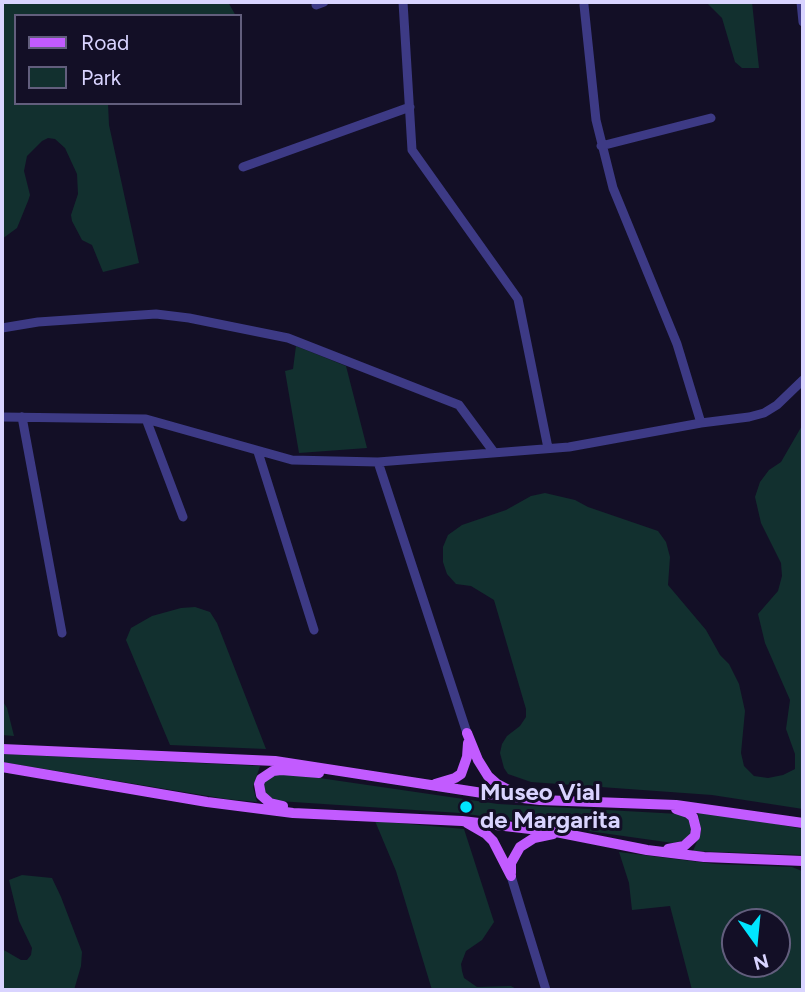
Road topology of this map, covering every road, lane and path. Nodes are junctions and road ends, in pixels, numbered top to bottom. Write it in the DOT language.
graph roads {
  1 [pos="403,2"];
  2 [pos="801,2"];
  3 [pos="584,5"];
  4 [pos="803,22"];
  5 [pos="410,107"];
  6 [pos="711,118"];
  7 [pos="601,146"];
  8 [pos="243,167"];
  9 [pos="2,328"];
  10 [pos="803,380"];
  11 [pos="2,417"];
  12 [pos="22,417"];
  13 [pos="146,419"];
  14 [pos="701,423"];
  15 [pos="548,448"];
  16 [pos="494,451"];
  17 [pos="258,452"];
  18 [pos="378,462"];
  19 [pos="183,517"];
  20 [pos="314,630"];
  21 [pos="62,633"];
  22 [pos="467,733"];
  23 [pos="2,749"];
  24 [pos="2,767"];
  25 [pos="402,780"];
  26 [pos="429,785"];
  27 [pos="525,798"];
  28 [pos="648,804"];
  29 [pos="361,816"];
  30 [pos="462,821"];
  31 [pos="803,823"];
  32 [pos="562,833"];
  33 [pos="647,850"];
  34 [pos="803,862"];
  35 [pos="511,876"];
  36 [pos="546,990"];
  1 -- 5 [label="street"];
  2 -- 4 [label="street"];
  3 -- 7 [label="street"];
  5 -- 8 [label="street"];
  5 -- 15 [label="street"];
  6 -- 7 [label="street"];
  7 -- 14 [label="street"];
  9 -- 16 [label="street"];
  10 -- 14 [label="street"];
  11 -- 12 [label="street"];
  12 -- 13 [label="street"];
  12 -- 21 [label="street"];
  13 -- 17 [label="street"];
  13 -- 19 [label="street"];
  14 -- 15 [label="street"];
  15 -- 16 [label="street"];
  16 -- 18 [label="street"];
  17 -- 18 [label="street"];
  17 -- 20 [label="street"];
  18 -- 22 [label="street"];
  22 -- 26 [label="main road"];
  22 -- 27 [label="main road"];
  23 -- 25 [label="main road"];
  24 -- 29 [label="main road"];
  25 -- 26 [label="main road"];
  25 -- 29 [label="main road"];
  26 -- 27 [label="main road"];
  27 -- 28 [label="main road"];
  28 -- 31 [label="main road"];
  28 -- 33 [label="main road"];
  29 -- 30 [label="main road"];
  30 -- 32 [label="main road"];
  30 -- 35 [label="main road"];
  32 -- 33 [label="main road"];
  32 -- 35 [label="main road"];
  33 -- 34 [label="main road"];
  35 -- 36 [label="street"];
}
